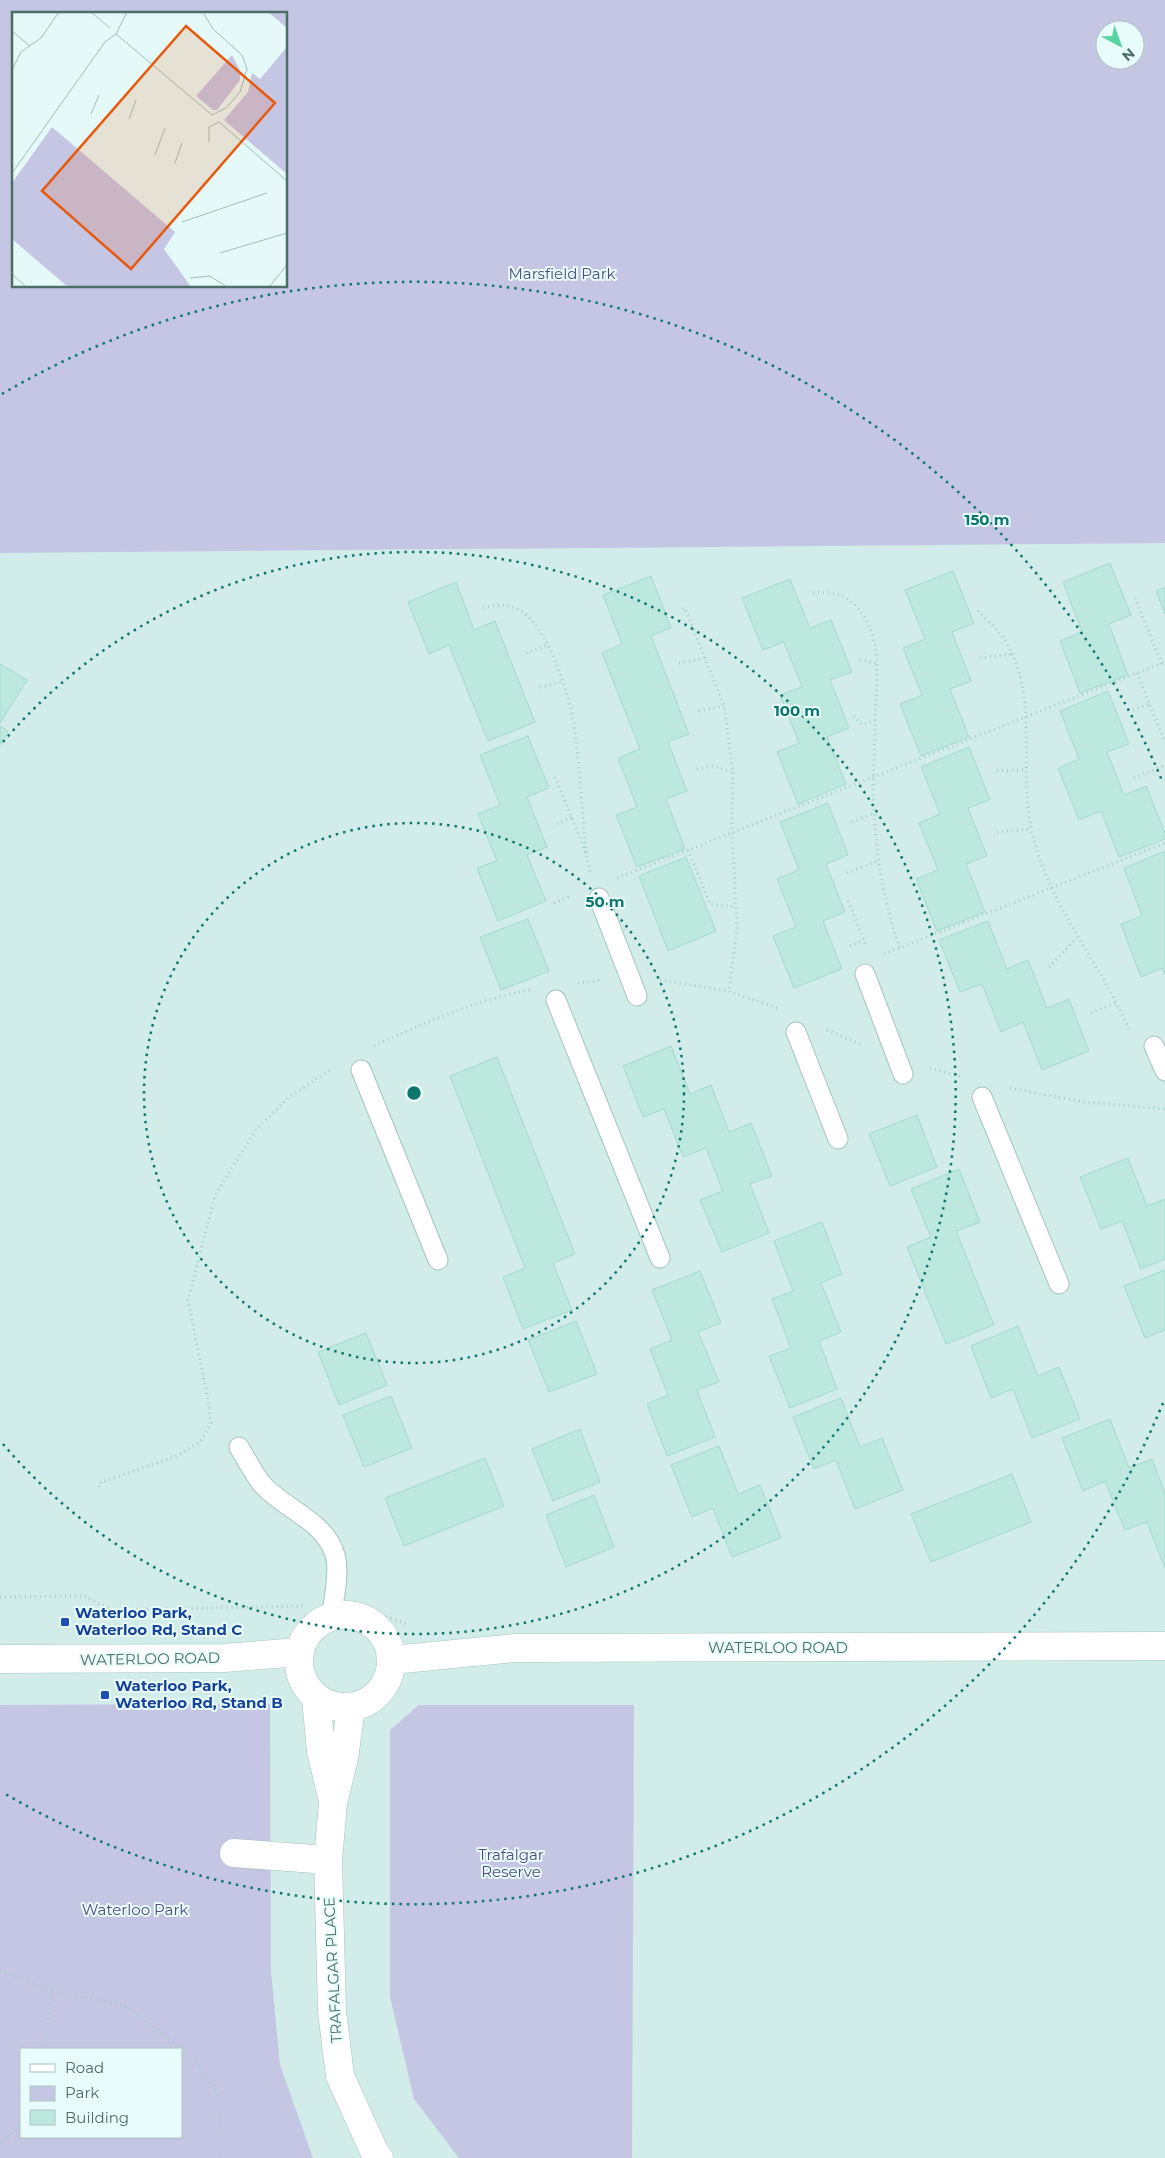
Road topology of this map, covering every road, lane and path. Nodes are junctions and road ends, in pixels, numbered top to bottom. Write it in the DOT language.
graph roads {
  1 [pos="813,593"];
  2 [pos="1135,598"];
  3 [pos="483,607"];
  4 [pos="683,609"];
  5 [pos="978,611"];
  6 [pos="548,645"];
  7 [pos="526,653"];
  8 [pos="1011,654"];
  9 [pos="705,658"];
  10 [pos="980,658"];
  11 [pos="860,659"];
  12 [pos="876,663"];
  13 [pos="1164,663"];
  14 [pos="680,664"];
  15 [pos="1137,673"];
  16 [pos="562,682"];
  17 [pos="540,686"];
  18 [pos="1149,704"];
  19 [pos="724,706"];
  20 [pos="1133,710"];
  21 [pos="699,711"];
  22 [pos="854,716"];
  23 [pos="1026,718"];
  24 [pos="875,721"];
  25 [pos="1165,743"];
  26 [pos="1165,765"];
  27 [pos="697,769"];
  28 [pos="1025,770"];
  29 [pos="997,771"];
  30 [pos="733,772"];
  31 [pos="555,777"];
  32 [pos="875,777"];
  33 [pos="1134,778"];
  34 [pos="874,813"];
  35 [pos="572,818"];
  36 [pos="852,822"];
  37 [pos="557,824"];
  38 [pos="1032,829"];
  39 [pos="732,832"];
  40 [pos="997,832"];
  41 [pos="1165,843"];
  42 [pos="688,850"];
  43 [pos="586,853"];
  44 [pos="880,860"];
  45 [pos="847,873"];
  46 [pos="591,879"];
  47 [pos="610,881"];
  48 [pos="1051,888"];
  49 [pos="577,893"];
  50 [pos="599,898"];
  51 [pos="848,901"];
  52 [pos="554,902"];
  53 [pos="736,907"];
  54 [pos="1077,938"];
  55 [pos="864,940"];
  56 [pos="850,946"];
  57 [pos="900,948"];
  58 [pos="868,967"];
  59 [pos="1049,967"];
  60 [pos="729,991"];
  61 [pos="637,996"];
  62 [pos="556,1000"];
  63 [pos="1118,1002"];
  64 [pos="1091,1013"];
  65 [pos="437,1017"];
  66 [pos="796,1032"];
  67 [pos="373,1046"];
  68 [pos="1154,1046"];
  69 [pos="339,1065"];
  70 [pos="361,1070"];
  71 [pos="1165,1071"];
  72 [pos="903,1074"];
  73 [pos="982,1097"];
  74 [pos="838,1139"];
  75 [pos="660,1258"];
  76 [pos="438,1260"];
  77 [pos="1059,1284"];
  78 [pos="239,1447"];
  79 [pos="100,1487"];
  80 [pos="331,1617"];
  81 [pos="1165,1646"];
  82 [pos="299,1652"];
  83 [pos="0,1659"];
  84 [pos="392,1660"];
  85 [pos="316,1698"];
  86 [pos="352,1708"];
  87 [pos="333,1803"];
  88 [pos="234,1853"];
  89 [pos="328,1860"];
  90 [pos="0,1971"];
  91 [pos="51,1990"];
  92 [pos="46,2048"];
  93 [pos="180,2048"];
  94 [pos="182,2050"];
  95 [pos="20,2127"];
  96 [pos="0,2144"];
  97 [pos="219,2158"];
  98 [pos="379,2158"];
  1 -- 12 [label="path"];
  2 -- 13 [label="path"];
  3 -- 6 [label="path"];
  4 -- 9 [label="path"];
  5 -- 8 [label="path"];
  6 -- 7 [label="path"];
  6 -- 16 [label="path"];
  8 -- 10 [label="path"];
  8 -- 23 [label="path"];
  9 -- 14 [label="path"];
  9 -- 19 [label="path"];
  11 -- 12 [label="path"];
  12 -- 24 [label="path"];
  13 -- 15 [label="path"];
  15 -- 18 [label="path"];
  15 -- 23 [label="path"];
  16 -- 17 [label="path"];
  16 -- 43 [label="path"];
  18 -- 20 [label="path"];
  18 -- 25 [label="path"];
  19 -- 21 [label="path"];
  19 -- 30 [label="path"];
  22 -- 24 [label="path"];
  23 -- 28 [label="path"];
  23 -- 32 [label="path"];
  24 -- 32 [label="path"];
  26 -- 33 [label="path"];
  27 -- 30 [label="path"];
  28 -- 29 [label="path"];
  28 -- 38 [label="path"];
  30 -- 39 [label="path"];
  31 -- 35 [label="path"];
  32 -- 34 [label="path"];
  32 -- 39 [label="path"];
  34 -- 36 [label="path"];
  34 -- 44 [label="path"];
  35 -- 37 [label="path"];
  35 -- 43 [label="path"];
  38 -- 40 [label="path"];
  38 -- 48 [label="path"];
  39 -- 42 [label="path"];
  39 -- 53 [label="path"];
  41 -- 48 [label="path"];
  42 -- 47 [label="path"];
  42 -- 53 [label="path"];
  43 -- 46 [label="path"];
  44 -- 45 [label="path"];
  44 -- 57 [label="path"];
  48 -- 54 [label="path"];
  48 -- 57 [label="path"];
  49 -- 52 [label="path"];
  50 -- 61 [label="lane"];
  51 -- 55 [label="path"];
  53 -- 60 [label="path"];
  54 -- 59 [label="path"];
  54 -- 63 [label="path"];
  55 -- 56 [label="path"];
  55 -- 58 [label="path"];
  57 -- 58 [label="path"];
  58 -- 72 [label="lane"];
  62 -- 75 [label="lane"];
  63 -- 64 [label="path"];
  63 -- 68 [label="path"];
  65 -- 67 [label="path"];
  66 -- 74 [label="lane"];
  68 -- 71 [label="lane"];
  69 -- 79 [label="path"];
  70 -- 76 [label="lane"];
  73 -- 77 [label="lane"];
  78 -- 80 [label="lane"];
  80 -- 82 [label="street"];
  80 -- 84 [label="street"];
  81 -- 84 [label="street, WATERLOO ROAD"];
  82 -- 83 [label="street, WATERLOO ROAD"];
  82 -- 85 [label="street"];
  84 -- 86 [label="street"];
  85 -- 86 [label="street"];
  85 -- 87 [label="street, TRAFALGAR PLACE"];
  86 -- 87 [label="street, TRAFALGAR PLACE"];
  87 -- 89 [label="street, TRAFALGAR PLACE"];
  88 -- 89 [label="street"];
  89 -- 98 [label="street, TRAFALGAR PLACE"];
  90 -- 91 [label="path"];
  91 -- 92 [label="path"];
  91 -- 93 [label="path"];
  94 -- 97 [label="path"];
  95 -- 96 [label="path"];
}
